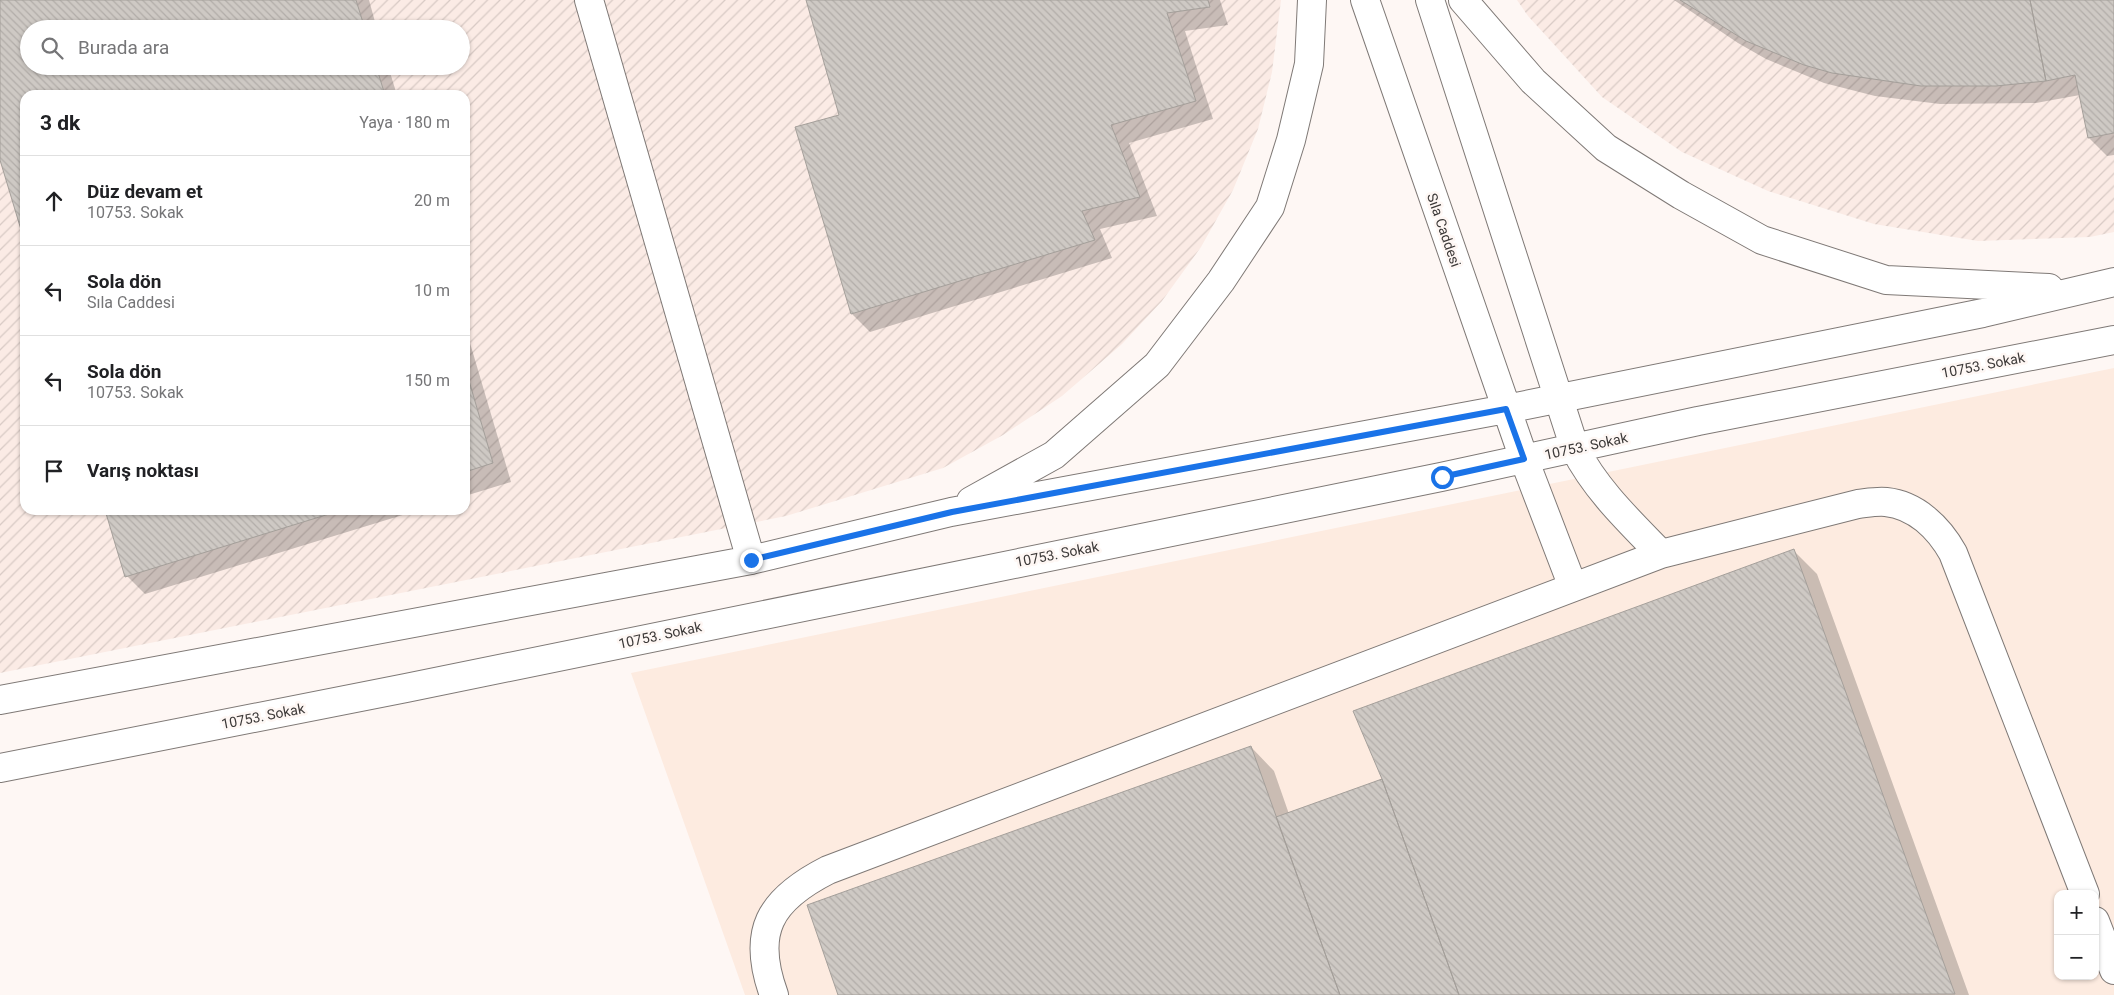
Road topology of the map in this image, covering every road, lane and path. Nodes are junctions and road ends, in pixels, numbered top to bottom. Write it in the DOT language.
graph roads {
  1 [pos="589,0"];
  2 [pos="1312,0"];
  3 [pos="1365,0"];
  4 [pos="1430,0"];
  5 [pos="1463,0"];
  6 [pos="2114,282"];
  7 [pos="2078,290"];
  8 [pos="2114,340"];
  9 [pos="1557,398"];
  10 [pos="1506,409"];
  11 [pos="1575,449"];
  12 [pos="1524,459"];
  13 [pos="952,512"];
  14 [pos="1661,554"];
  15 [pos="751,560"];
  16 [pos="1573,587"];
  17 [pos="2,693"];
  18 [pos="0,768"];
  19 [pos="2083,890"];
  20 [pos="2099,931"];
  21 [pos="2114,970"];
  22 [pos="774,995"];
  1 -- 15 [label="street"];
  2 -- 13 [label="street"];
  3 -- 10 [label="street, Sıla Caddesi"];
  4 -- 9 [label="street"];
  5 -- 7 [label="street"];
  6 -- 7 [label="street"];
  7 -- 9 [label="street"];
  8 -- 11 [label="street, 10753. Sokak"];
  9 -- 10 [label="street"];
  9 -- 11 [label="street"];
  10 -- 12 [label="street, Sıla Caddesi"];
  10 -- 13 [label="street"];
  11 -- 12 [label="street, 10753. Sokak"];
  11 -- 14 [label="street"];
  12 -- 16 [label="street, Sıla Caddesi"];
  12 -- 18 [label="street, 10753. Sokak"];
  13 -- 15 [label="street"];
  14 -- 16 [label="street"];
  14 -- 19 [label="street"];
  15 -- 17 [label="street"];
  16 -- 22 [label="street"];
  20 -- 21 [label="street"];
}
